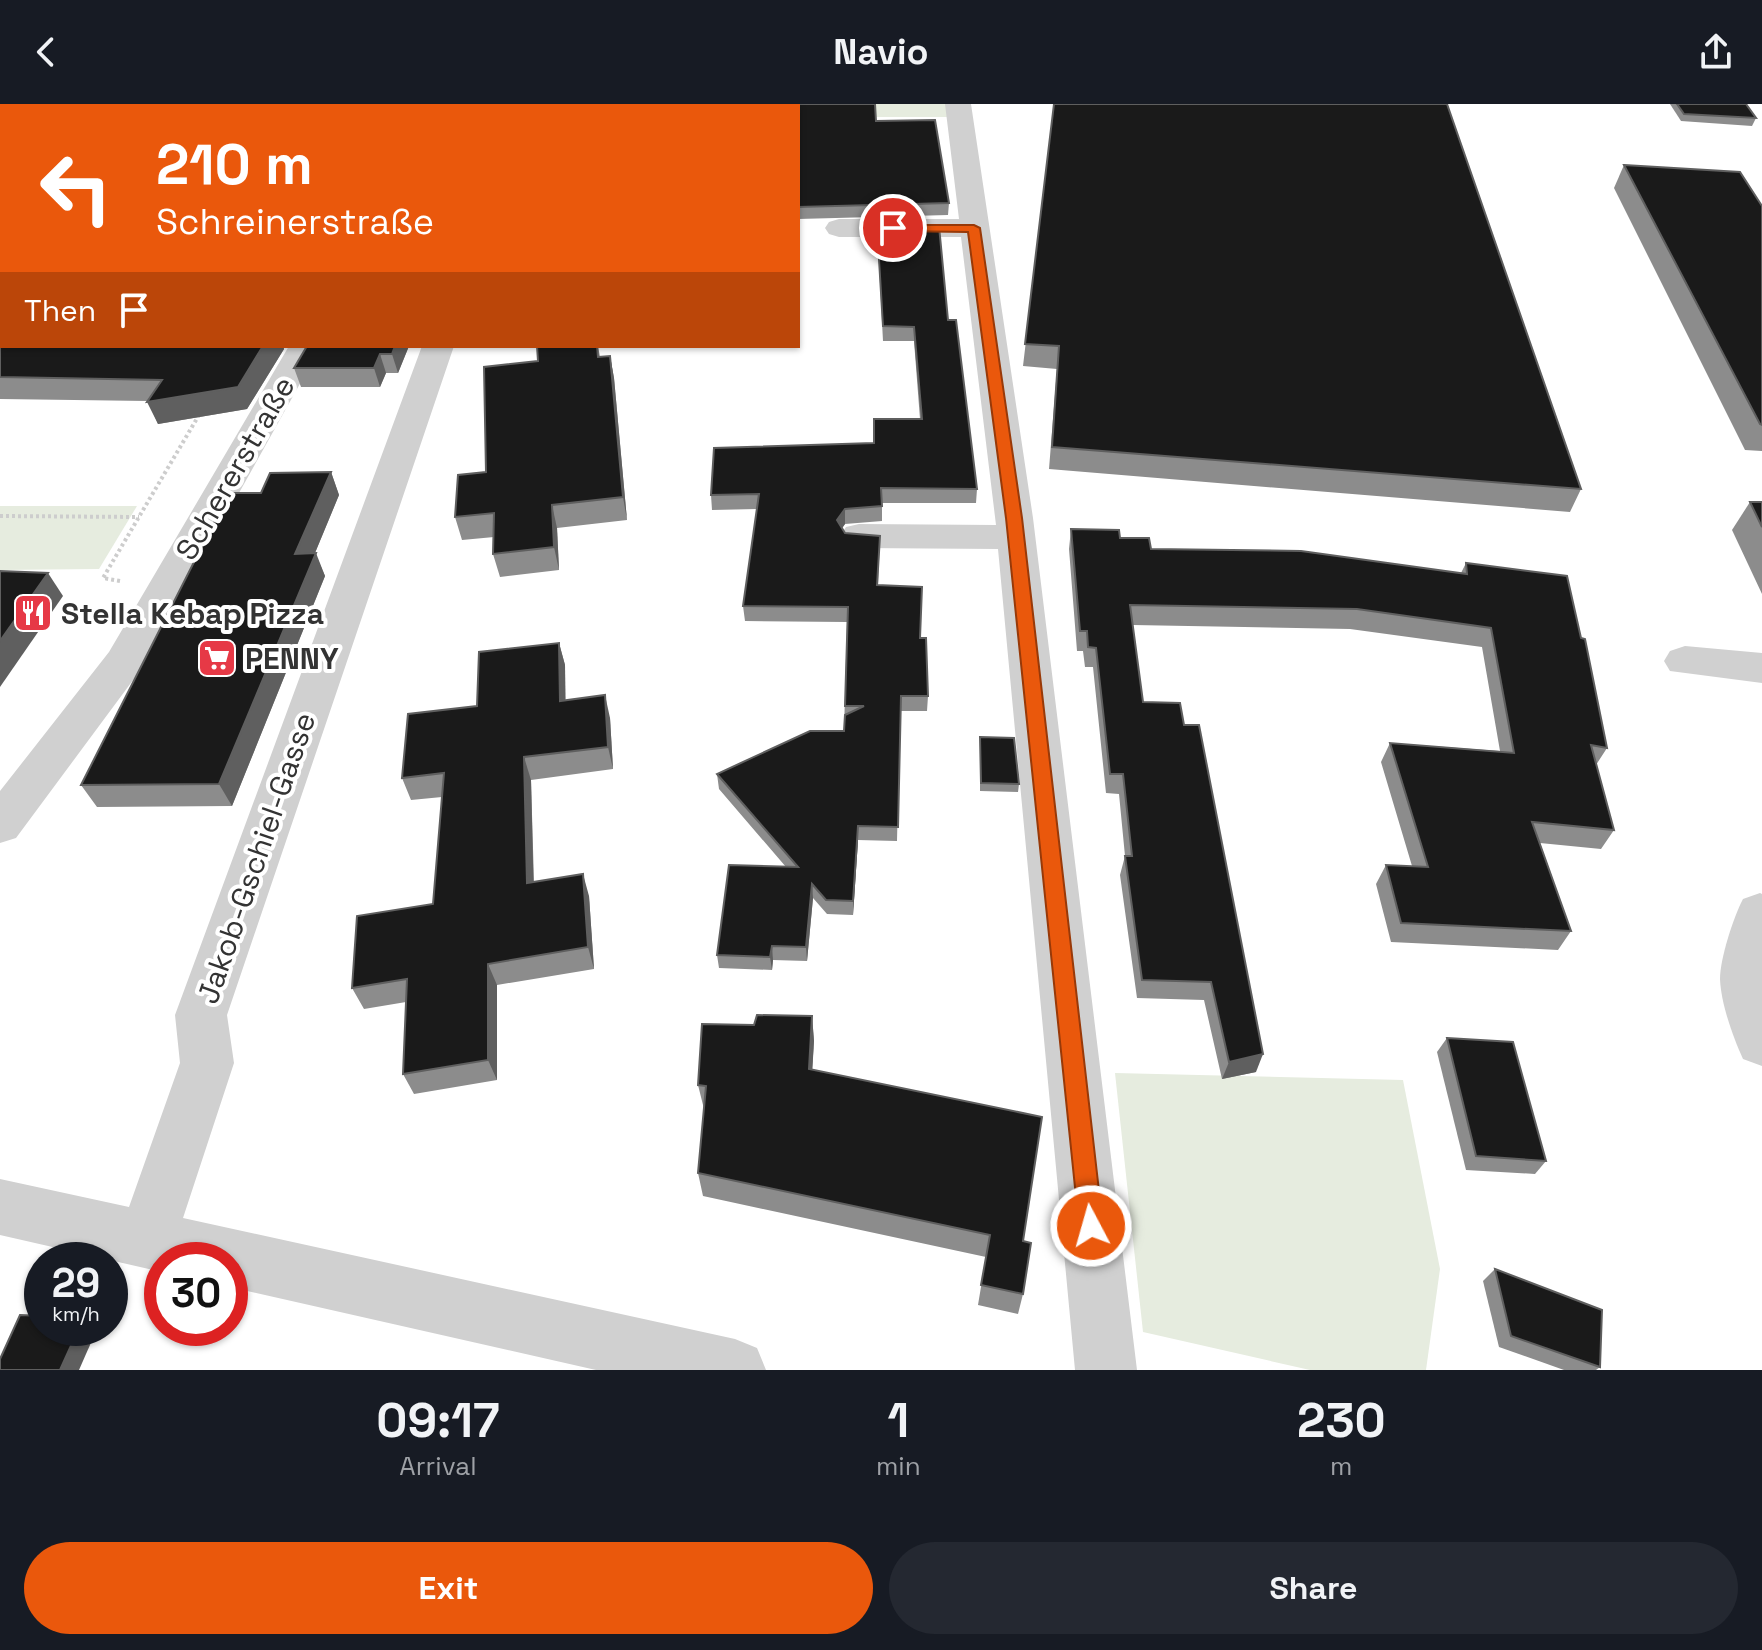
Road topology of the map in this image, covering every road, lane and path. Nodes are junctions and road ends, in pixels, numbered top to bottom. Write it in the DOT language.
graph roads {
  1 [pos="958,104"];
  2 [pos="839,228"];
  3 [pos="974,228"];
  4 [pos="304,348"];
  5 [pos="437,348"];
  6 [pos="200,412"];
  7 [pos="0,516"];
  8 [pos="139,517"];
  9 [pos="859,536"];
  10 [pos="1015,537"];
  11 [pos="165,590"];
  12 [pos="1685,661"];
  13 [pos="1762,668"];
  14 [pos="0,825"];
  15 [pos="1760,914"];
  16 [pos="1762,1042"];
  17 [pos="0,1207"];
  18 [pos="147,1238"];
  19 [pos="735,1370"];
  20 [pos="1106,1370"];
  1 -- 3 [label="street"];
  2 -- 3 [label="street"];
  3 -- 10 [label="street"];
  4 -- 11 [label="street, Schererstraße"];
  5 -- 18 [label="street, Jakob-Gschiel-Gasse"];
  6 -- 8 [label="path"];
  7 -- 8 [label="path"];
  8 -- 11 [label="path"];
  9 -- 10 [label="street"];
  10 -- 20 [label="street"];
  11 -- 14 [label="street, Schererstraße"];
  12 -- 13 [label="street"];
  15 -- 16 [label="street"];
  17 -- 18 [label="street"];
  18 -- 19 [label="street"];
}
